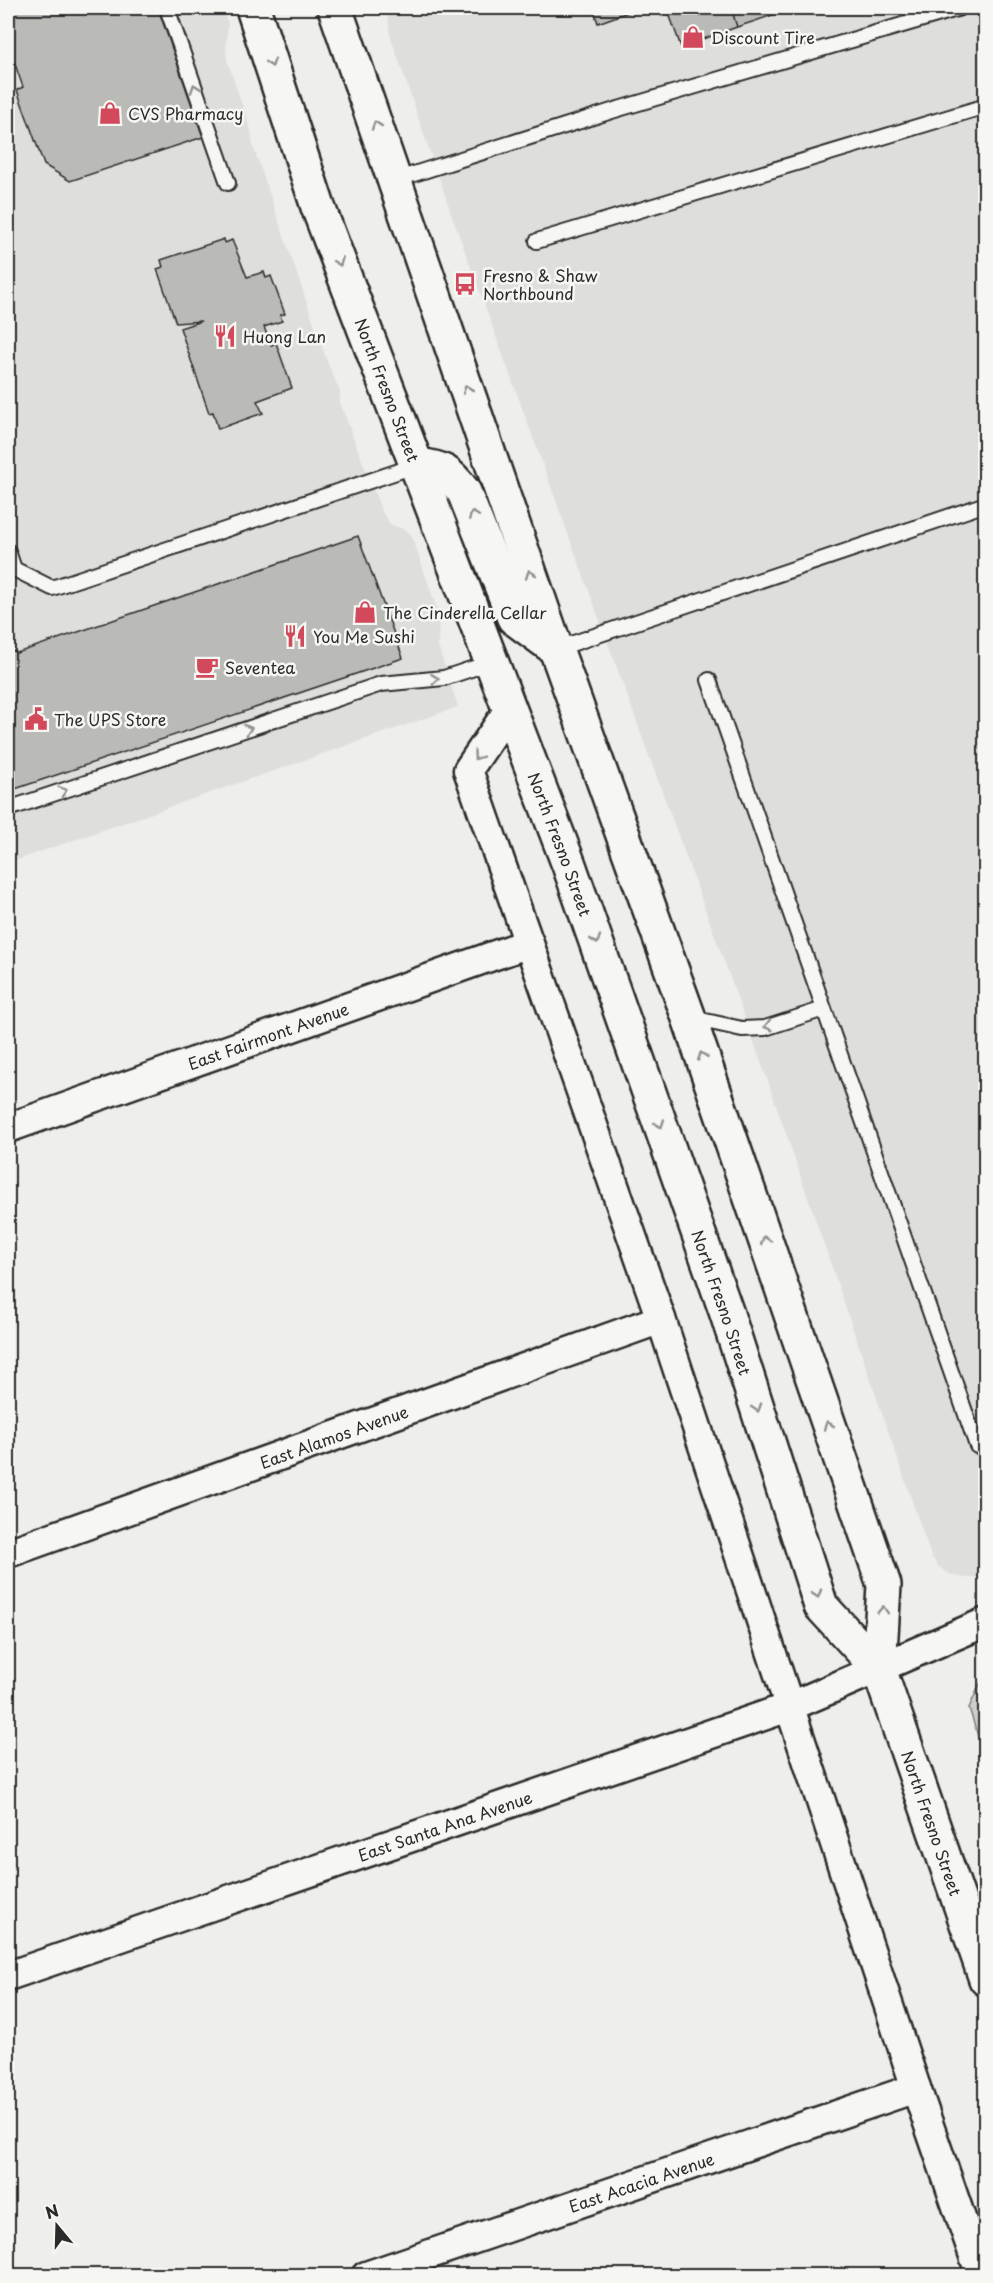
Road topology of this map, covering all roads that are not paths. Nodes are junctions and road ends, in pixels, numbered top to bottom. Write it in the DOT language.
graph roads {
  1 [pos="167,8"];
  2 [pos="253,8"];
  3 [pos="335,8"];
  4 [pos="960,8"];
  5 [pos="986,106"];
  6 [pos="395,180"];
  7 [pos="228,183"];
  8 [pos="537,241"];
  9 [pos="417,465"];
  10 [pos="986,504"];
  11 [pos="8,551"];
  12 [pos="556,649"];
  13 [pos="492,662"];
  14 [pos="709,680"];
  15 [pos="510,708"];
  16 [pos="8,809"];
  17 [pos="529,944"];
  18 [pos="824,1009"];
  19 [pos="689,1018"];
  20 [pos="8,1128"];
  21 [pos="661,1319"];
  22 [pos="977,1446"];
  23 [pos="8,1553"];
  24 [pos="986,1622"];
  25 [pos="879,1669"];
  26 [pos="789,1707"];
  27 [pos="8,1976"];
  28 [pos="986,1979"];
  29 [pos="916,2088"];
  30 [pos="366,2276"];
  31 [pos="981,2276"];
  7 -- 1 [label="lane, one-way"];
  2 -- 9 [label="main road, North Fresno Street, one-way"];
  6 -- 3 [label="main road, North Fresno Street, one-way"];
  4 -- 6 [label="lane"];
  5 -- 8 [label="lane"];
  12 -- 6 [label="main road, North Fresno Street, one-way"];
  9 -- 11 [label="lane"];
  12 -- 9 [label="main road, one-way"];
  9 -- 13 [label="main road, North Fresno Street"];
  10 -- 12 [label="lane"];
  12 -- 19 [label="main road, North Fresno Street"];
  13 -- 15 [label="main road, North Fresno Street"];
  16 -- 13 [label="lane, one-way"];
  14 -- 18 [label="lane"];
  15 -- 17 [label="street, one-way"];
  15 -- 25 [label="main road, North Fresno Street, one-way"];
  17 -- 20 [label="street, East Fairmont Avenue"];
  17 -- 21 [label="street"];
  18 -- 19 [label="lane, one-way"];
  18 -- 22 [label="lane"];
  25 -- 19 [label="main road, North Fresno Street, one-way"];
  21 -- 23 [label="street, East Alamos Avenue"];
  21 -- 26 [label="street"];
  24 -- 25 [label="street, East Santa Ana Avenue"];
  25 -- 26 [label="street, East Santa Ana Avenue"];
  25 -- 28 [label="main road, North Fresno Street"];
  26 -- 27 [label="street, East Santa Ana Avenue"];
  26 -- 29 [label="street"];
  29 -- 30 [label="street, East Acacia Avenue"];
  29 -- 31 [label="street"];
}
